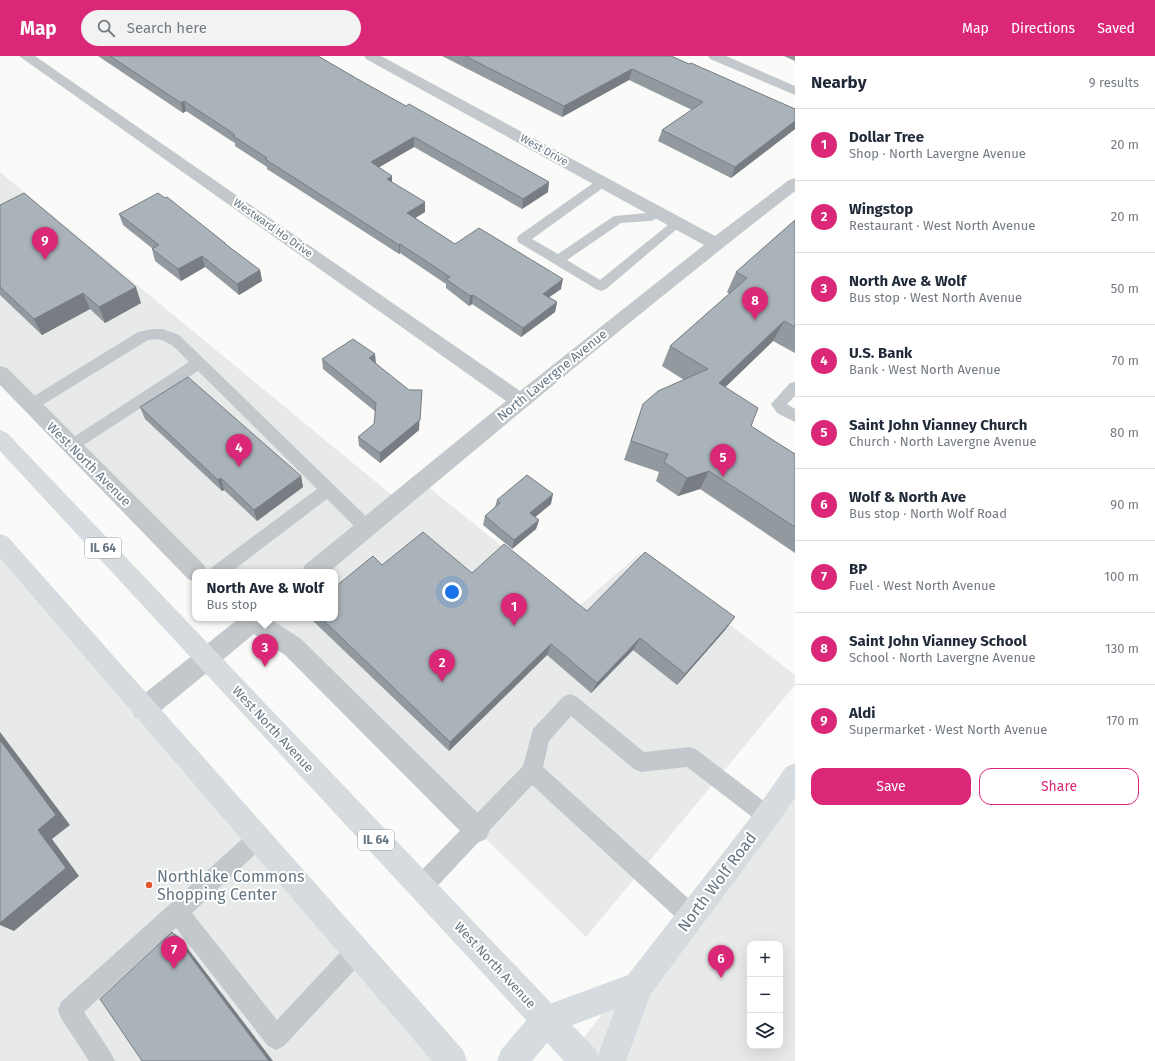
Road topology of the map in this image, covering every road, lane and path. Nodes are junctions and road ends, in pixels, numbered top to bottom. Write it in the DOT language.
graph roads {
  1 [pos="26,56"];
  2 [pos="371,56"];
  3 [pos="715,56"];
  4 [pos="795,91"];
  5 [pos="603,182"];
  6 [pos="794,184"];
  7 [pos="658,212"];
  8 [pos="678,223"];
  9 [pos="716,244"];
  10 [pos="558,260"];
  11 [pos="198,363"];
  12 [pos="0,373"];
  13 [pos="795,387"];
  14 [pos="520,401"];
  15 [pos="30,405"];
  16 [pos="795,416"];
  17 [pos="0,438"];
  18 [pos="71,446"];
  19 [pos="328,490"];
  20 [pos="367,528"];
  21 [pos="0,543"];
  22 [pos="193,569"];
  23 [pos="222,569"];
  24 [pos="317,569"];
  25 [pos="251,621"];
  26 [pos="256,621"];
  27 [pos="206,659"];
  28 [pos="144,709"];
  29 [pos="532,770"];
  30 [pos="795,776"];
  31 [pos="766,816"];
  32 [pos="477,830"];
  33 [pos="257,839"];
  34 [pos="422,888"];
  35 [pos="177,912"];
  36 [pos="691,916"];
  37 [pos="356,952"];
  38 [pos="638,986"];
  39 [pos="547,1020"];
  40 [pos="103,1061"];
  41 [pos="452,1061"];
  42 [pos="512,1061"];
  43 [pos="585,1061"];
  44 [pos="611,1061"];
  1 -- 14 [label="street, Westward Ho Drive"];
  2 -- 5 [label="street, West Drive"];
  3 -- 4 [label="street"];
  5 -- 7 [label="street, West Drive"];
  5 -- 10 [label="lane"];
  6 -- 9 [label="street, North Lavergne Avenue"];
  7 -- 8 [label="street, West Drive"];
  7 -- 10 [label="lane"];
  8 -- 9 [label="street, West Drive"];
  8 -- 10 [label="lane"];
  9 -- 14 [label="street, North Lavergne Avenue"];
  11 -- 15 [label="lane"];
  11 -- 18 [label="lane"];
  11 -- 19 [label="lane"];
  12 -- 15 [label="street, West North Avenue"];
  13 -- 16 [label="lane"];
  14 -- 20 [label="street, North Lavergne Avenue"];
  15 -- 18 [label="street, West North Avenue"];
  17 -- 27 [label="main road, West North Avenue / IL 64"];
  18 -- 22 [label="street, West North Avenue"];
  19 -- 20 [label="lane"];
  19 -- 23 [label="lane"];
  20 -- 24 [label="street, North Lavergne Avenue"];
  21 -- 28 [label="main road"];
  25 -- 27 [label="street"];
  26 -- 32 [label="street"];
  27 -- 28 [label="street"];
  27 -- 34 [label="main road, West North Avenue / IL 64"];
  28 -- 33 [label="main road"];
  29 -- 31 [label="lane"];
  29 -- 32 [label="lane"];
  29 -- 36 [label="lane"];
  30 -- 31 [label="main road, North Wolf Road"];
  31 -- 36 [label="main road, North Wolf Road"];
  32 -- 34 [label="lane"];
  33 -- 35 [label="lane"];
  33 -- 37 [label="main road"];
  34 -- 39 [label="main road, West North Avenue / IL 64"];
  35 -- 37 [label="lane"];
  35 -- 40 [label="lane"];
  36 -- 38 [label="main road, North Wolf Road"];
  37 -- 41 [label="main road"];
  38 -- 39 [label="main road"];
  38 -- 44 [label="main road, North Wolf Road"];
  39 -- 42 [label="main road"];
  39 -- 43 [label="main road, IL 64"];
}
